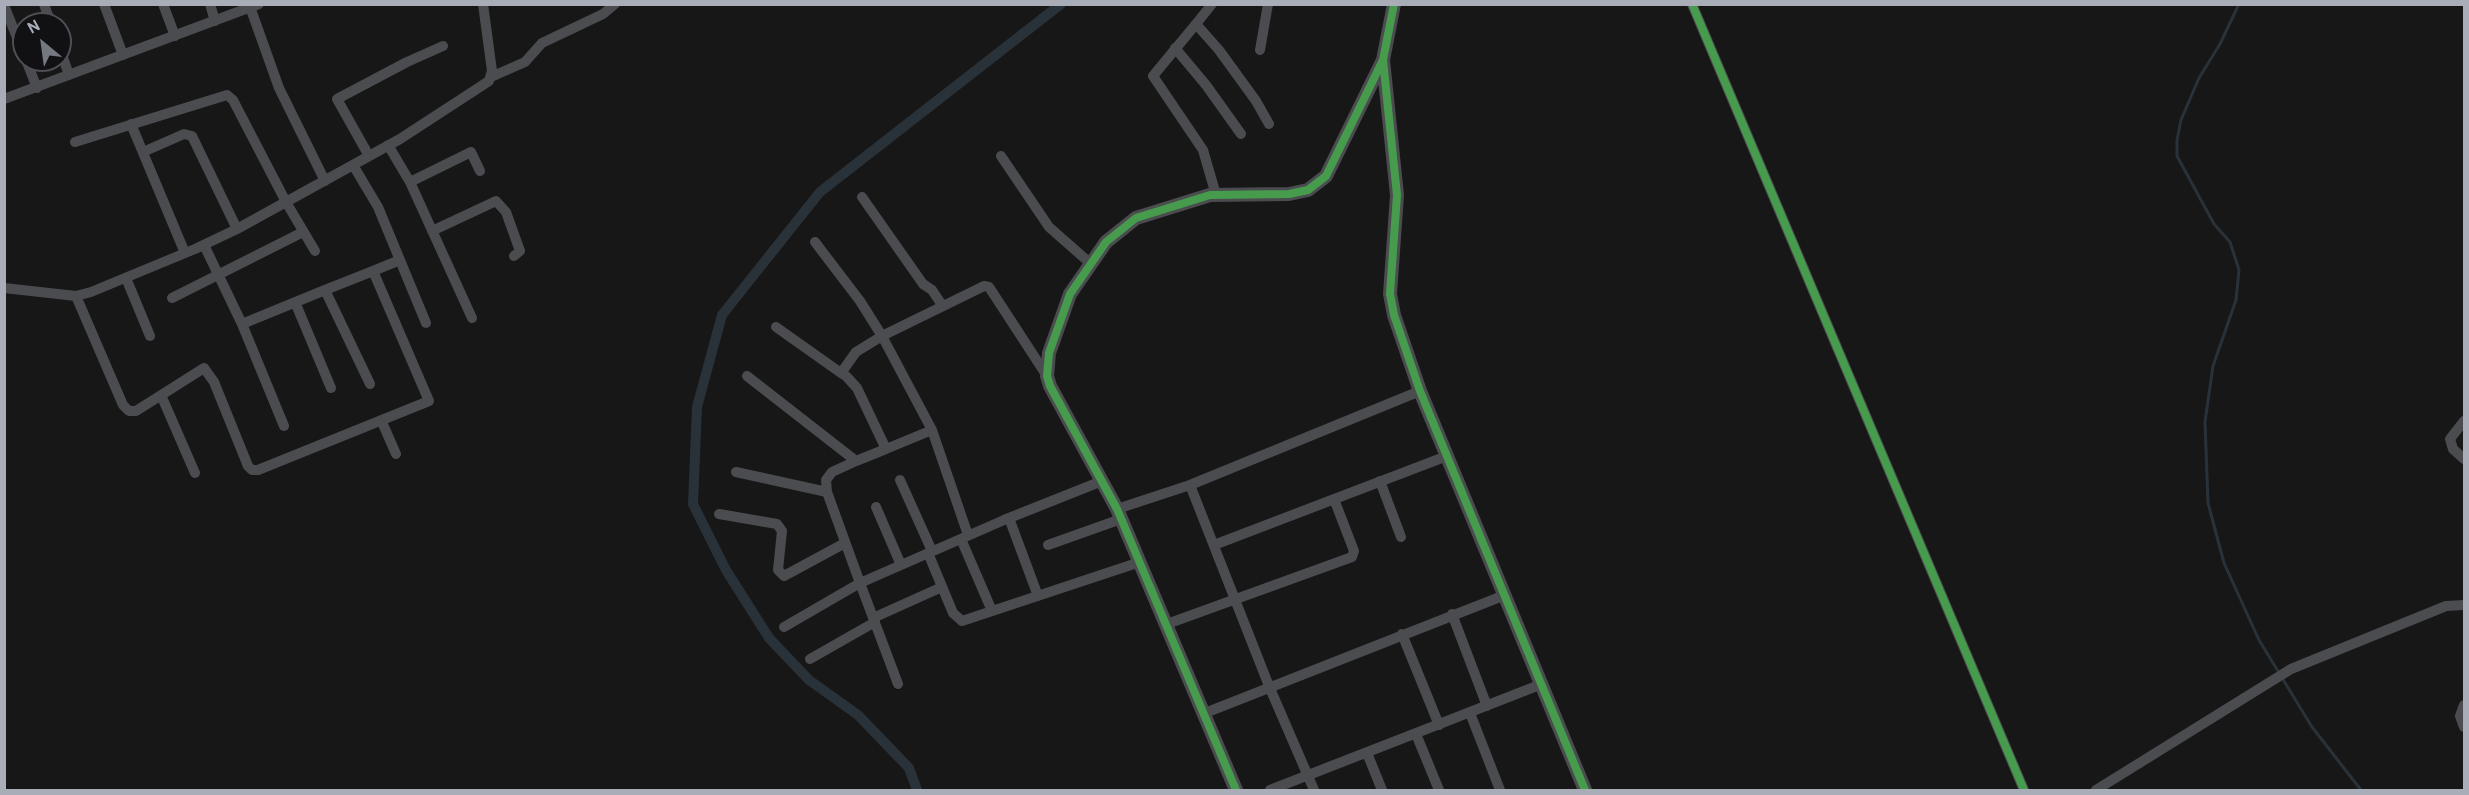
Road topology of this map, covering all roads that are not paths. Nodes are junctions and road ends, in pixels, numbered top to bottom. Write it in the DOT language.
graph roads {
  1 [pos="104,4"];
  2 [pos="163,4"];
  3 [pos="210,4"];
  4 [pos="483,4"];
  5 [pos="615,4"];
  6 [pos="1212,4"];
  7 [pos="1268,4"];
  8 [pos="1394,4"];
  9 [pos="1692,4"];
  10 [pos="4,5"];
  11 [pos="252,6"];
  12 [pos="215,21"];
  13 [pos="1196,24"];
  14 [pos="12,25"];
  15 [pos="175,36"];
  16 [pos="443,46"];
  17 [pos="1175,48"];
  18 [pos="1260,50"];
  19 [pos="123,55"];
  20 [pos="1383,60"];
  21 [pos="31,72"];
  22 [pos="68,72"];
  23 [pos="69,75"];
  24 [pos="491,77"];
  25 [pos="37,88"];
  26 [pos="4,99"];
  27 [pos="131,124"];
  28 [pos="1269,124"];
  29 [pos="1241,134"];
  30 [pos="75,142"];
  31 [pos="388,145"];
  32 [pos="143,153"];
  33 [pos="369,156"];
  34 [pos="1001,156"];
  35 [pos="353,165"];
  36 [pos="480,171"];
  37 [pos="325,181"];
  38 [pos="410,182"];
  39 [pos="1216,195"];
  40 [pos="862,197"];
  41 [pos="286,202"];
  42 [pos="237,229"];
  43 [pos="432,231"];
  44 [pos="303,232"];
  45 [pos="815,242"];
  46 [pos="204,245"];
  47 [pos="315,251"];
  48 [pos="185,253"];
  49 [pos="514,256"];
  50 [pos="400,260"];
  51 [pos="1091,264"];
  52 [pos="373,271"];
  53 [pos="220,275"];
  54 [pos="126,278"];
  55 [pos="4,288"];
  56 [pos="325,290"];
  57 [pos="76,296"];
  58 [pos="172,298"];
  59 [pos="295,302"];
  60 [pos="942,305"];
  61 [pos="472,318"];
  62 [pos="426,323"];
  63 [pos="242,324"];
  64 [pos="776,327"];
  65 [pos="150,336"];
  66 [pos="882,336"];
  67 [pos="841,373"];
  68 [pos="747,376"];
  69 [pos="1047,376"];
  70 [pos="370,384"];
  71 [pos="331,388"];
  72 [pos="1420,391"];
  73 [pos="161,395"];
  74 [pos="2464,421"];
  75 [pos="382,422"];
  76 [pos="284,426"];
  77 [pos="932,430"];
  78 [pos="886,449"];
  79 [pos="396,454"];
  80 [pos="1447,456"];
  81 [pos="2464,459"];
  82 [pos="856,461"];
  83 [pos="195,472"];
  84 [pos="736,472"];
  85 [pos="900,480"];
  86 [pos="1102,481"];
  87 [pos="1380,481"];
  88 [pos="1190,485"];
  89 [pos="827,492"];
  90 [pos="1334,499"];
  91 [pos="876,507"];
  92 [pos="719,514"];
  93 [pos="1119,514"];
  94 [pos="1009,518"];
  95 [pos="965,537"];
  96 [pos="1401,537"];
  97 [pos="845,543"];
  98 [pos="1048,545"];
  99 [pos="1214,545"];
  100 [pos="930,552"];
  101 [pos="1140,562"];
  102 [pos="901,565"];
  103 [pos="860,583"];
  104 [pos="942,587"];
  105 [pos="1505,595"];
  106 [pos="1038,596"];
  107 [pos="1235,600"];
  108 [pos="2464,605"];
  109 [pos="992,611"];
  110 [pos="1452,614"];
  111 [pos="874,620"];
  112 [pos="1167,624"];
  113 [pos="784,627"];
  114 [pos="1402,634"];
  115 [pos="810,659"];
  116 [pos="898,684"];
  117 [pos="1542,684"];
  118 [pos="1269,686"];
  119 [pos="2464,705"];
  120 [pos="1487,706"];
  121 [pos="1205,713"];
  122 [pos="1470,713"];
  123 [pos="1439,725"];
  124 [pos="2464,727"];
  125 [pos="1416,734"];
  126 [pos="1368,753"];
  127 [pos="1308,776"];
  128 [pos="1236,790"];
  129 [pos="1270,790"];
  130 [pos="1314,790"];
  131 [pos="1382,790"];
  132 [pos="1439,790"];
  133 [pos="1500,790"];
  134 [pos="1585,790"];
  135 [pos="2024,790"];
  136 [pos="2096,790"];
  1 -- 19 [label="street"];
  2 -- 15 [label="street"];
  3 -- 12 [label="street"];
  4 -- 24 [label="street"];
  5 -- 24 [label="street"];
  6 -- 13 [label="street"];
  7 -- 18 [label="street"];
  8 -- 20 [label="street"];
  9 -- 135 [label="street"];
  10 -- 14 [label="street"];
  11 -- 12 [label="street"];
  11 -- 37 [label="street"];
  12 -- 15 [label="street"];
  13 -- 17 [label="street"];
  13 -- 28 [label="street"];
  15 -- 19 [label="street"];
  16 -- 33 [label="street"];
  17 -- 29 [label="street"];
  17 -- 39 [label="street"];
  19 -- 23 [label="street"];
  20 -- 39 [label="street"];
  20 -- 72 [label="street"];
  21 -- 25 [label="street"];
  22 -- 23 [label="street"];
  23 -- 25 [label="street"];
  24 -- 31 [label="street"];
  25 -- 26 [label="street"];
  27 -- 30 [label="street"];
  27 -- 32 [label="street"];
  27 -- 41 [label="street"];
  31 -- 33 [label="street"];
  31 -- 38 [label="street"];
  32 -- 42 [label="street"];
  32 -- 48 [label="street"];
  33 -- 35 [label="street"];
  34 -- 51 [label="street"];
  35 -- 37 [label="street"];
  35 -- 50 [label="street"];
  36 -- 38 [label="street"];
  37 -- 41 [label="street"];
  38 -- 43 [label="street"];
  39 -- 51 [label="street"];
  40 -- 60 [label="street"];
  41 -- 42 [label="street"];
  41 -- 44 [label="street"];
  42 -- 46 [label="street"];
  43 -- 49 [label="street"];
  43 -- 61 [label="street"];
  44 -- 47 [label="street"];
  44 -- 53 [label="street"];
  45 -- 66 [label="street"];
  46 -- 48 [label="street"];
  46 -- 53 [label="street"];
  48 -- 54 [label="street"];
  50 -- 52 [label="street"];
  50 -- 62 [label="street"];
  51 -- 69 [label="street"];
  52 -- 56 [label="street"];
  52 -- 75 [label="street"];
  53 -- 58 [label="street"];
  53 -- 63 [label="street"];
  54 -- 57 [label="street"];
  54 -- 65 [label="street"];
  55 -- 57 [label="street"];
  56 -- 59 [label="street"];
  56 -- 70 [label="street"];
  57 -- 73 [label="street"];
  59 -- 63 [label="street"];
  59 -- 71 [label="street"];
  60 -- 66 [label="street"];
  60 -- 69 [label="street"];
  63 -- 76 [label="street"];
  64 -- 67 [label="street"];
  66 -- 67 [label="street"];
  66 -- 77 [label="street"];
  67 -- 78 [label="street"];
  68 -- 82 [label="street"];
  69 -- 86 [label="street"];
  72 -- 80 [label="street"];
  72 -- 88 [label="street"];
  73 -- 75 [label="street"];
  73 -- 83 [label="street"];
  74 -- 81 [label="street"];
  75 -- 79 [label="street"];
  77 -- 78 [label="street"];
  77 -- 95 [label="street"];
  78 -- 82 [label="street"];
  80 -- 87 [label="street"];
  80 -- 105 [label="street"];
  82 -- 89 [label="street"];
  84 -- 89 [label="street"];
  85 -- 100 [label="street"];
  86 -- 93 [label="street"];
  86 -- 94 [label="street"];
  87 -- 90 [label="street"];
  87 -- 96 [label="street"];
  88 -- 93 [label="street"];
  88 -- 99 [label="street"];
  89 -- 97 [label="street"];
  90 -- 99 [label="street"];
  90 -- 107 [label="street"];
  91 -- 102 [label="street"];
  92 -- 97 [label="street"];
  93 -- 98 [label="street"];
  93 -- 101 [label="street"];
  94 -- 95 [label="street"];
  94 -- 106 [label="street"];
  95 -- 100 [label="street"];
  95 -- 109 [label="street"];
  97 -- 103 [label="street"];
  99 -- 107 [label="street"];
  100 -- 102 [label="street"];
  100 -- 104 [label="street"];
  101 -- 106 [label="street"];
  101 -- 112 [label="street"];
  102 -- 103 [label="street"];
  103 -- 111 [label="street"];
  103 -- 113 [label="street"];
  104 -- 109 [label="street"];
  104 -- 111 [label="street"];
  105 -- 110 [label="street"];
  105 -- 117 [label="street"];
  106 -- 109 [label="street"];
  107 -- 112 [label="street"];
  107 -- 118 [label="street"];
  108 -- 136 [label="street"];
  110 -- 114 [label="street"];
  110 -- 120 [label="street"];
  111 -- 115 [label="street"];
  111 -- 116 [label="street"];
  112 -- 121 [label="street"];
  114 -- 118 [label="street"];
  114 -- 123 [label="street"];
  117 -- 120 [label="street"];
  117 -- 134 [label="street"];
  118 -- 121 [label="street"];
  118 -- 127 [label="street"];
  119 -- 124 [label="street"];
  120 -- 122 [label="street"];
  121 -- 128 [label="street"];
  122 -- 123 [label="street"];
  122 -- 133 [label="street"];
  123 -- 125 [label="street"];
  125 -- 126 [label="street"];
  125 -- 132 [label="street"];
  126 -- 127 [label="street"];
  126 -- 131 [label="street"];
  127 -- 129 [label="street"];
  127 -- 130 [label="street"];
}
